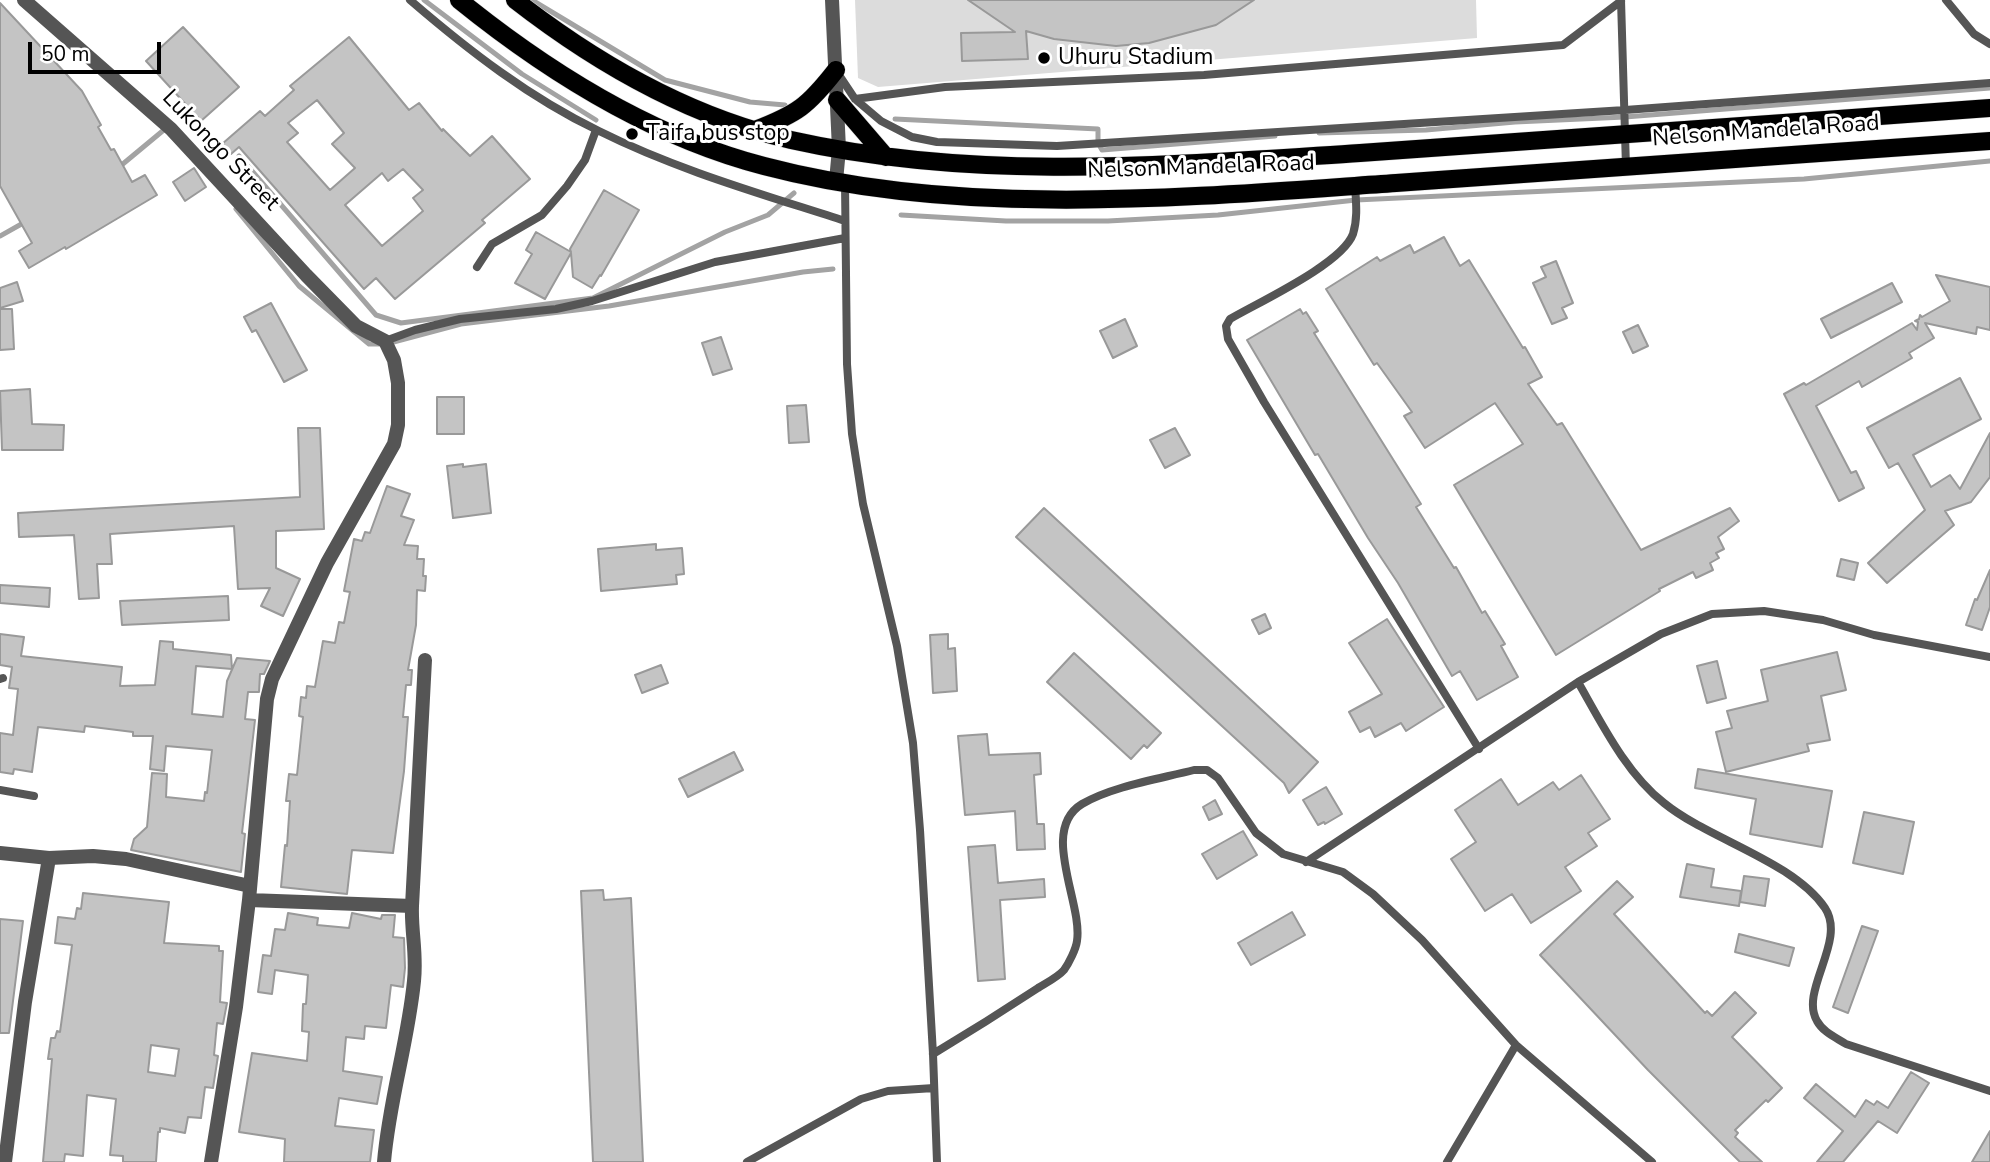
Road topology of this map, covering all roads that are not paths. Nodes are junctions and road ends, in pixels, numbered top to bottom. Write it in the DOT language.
graph roads {
  1 [pos="24,0"];
  2 [pos="410,0"];
  3 [pos="459,0"];
  4 [pos="515,0"];
  5 [pos="832,0"];
  6 [pos="1621,0"];
  7 [pos="1946,0"];
  8 [pos="1990,44"];
  9 [pos="835,70"];
  10 [pos="1990,83"];
  11 [pos="846,99"];
  12 [pos="1990,108"];
  13 [pos="1625,110"];
  14 [pos="596,130"];
  15 [pos="755,130"];
  16 [pos="1625,134"];
  17 [pos="1990,141"];
  18 [pos="839,149"];
  19 [pos="886,157"];
  20 [pos="1626,167"];
  21 [pos="841,182"];
  22 [pos="1355,185"];
  23 [pos="845,221"];
  24 [pos="845,238"];
  25 [pos="477,267"];
  26 [pos="382,339"];
  27 [pos="1990,657"];
  28 [pos="425,660"];
  29 [pos="1578,682"];
  30 [pos="1479,748"];
  31 [pos="0,790"];
  32 [pos="34,796"];
  33 [pos="0,853"];
  34 [pos="49,858"];
  35 [pos="1306,862"];
  36 [pos="249,893"];
  37 [pos="412,906"];
  38 [pos="1516,1045"];
  39 [pos="933,1054"];
  40 [pos="934,1088"];
  41 [pos="1990,1091"];
  42 [pos="1645,1161"];
  43 [pos="5,1162"];
  44 [pos="211,1162"];
  45 [pos="384,1162"];
  46 [pos="747,1162"];
  47 [pos="937,1162"];
  48 [pos="1447,1162"];
  1 -- 26 [label="street, Lukongo Street"];
  2 -- 14 [label="lane"];
  3 -- 21 [label="main road, Nelson Mandela Road"];
  4 -- 15 [label="main road, Nelson Mandela Road"];
  5 -- 9 [label="street"];
  6 -- 11 [label="lane"];
  6 -- 13 [label="lane"];
  7 -- 8 [label="lane"];
  9 -- 11 [label="street"];
  9 -- 15 [label="main road"];
  10 -- 13 [label="lane"];
  11 -- 13 [label="lane"];
  11 -- 18 [label="street"];
  11 -- 19 [label="main road"];
  12 -- 16 [label="main road, Nelson Mandela Road"];
  13 -- 16 [label="lane"];
  14 -- 23 [label="lane"];
  14 -- 25 [label="lane"];
  15 -- 18 [label="main road, Nelson Mandela Road"];
  16 -- 19 [label="main road, Nelson Mandela Road"];
  16 -- 20 [label="lane"];
  17 -- 20 [label="main road, Nelson Mandela Road"];
  18 -- 19 [label="main road, Nelson Mandela Road"];
  18 -- 21 [label="street"];
  20 -- 22 [label="main road, Nelson Mandela Road"];
  21 -- 22 [label="main road, Nelson Mandela Road"];
  21 -- 23 [label="lane"];
  22 -- 30 [label="lane"];
  23 -- 24 [label="lane"];
  24 -- 26 [label="lane"];
  24 -- 39 [label="lane"];
  26 -- 36 [label="street"];
  27 -- 29 [label="lane"];
  28 -- 37 [label="street"];
  29 -- 30 [label="lane"];
  29 -- 41 [label="lane"];
  30 -- 35 [label="lane"];
  31 -- 32 [label="lane"];
  33 -- 34 [label="street"];
  34 -- 36 [label="street"];
  34 -- 43 [label="street"];
  35 -- 38 [label="lane"];
  35 -- 39 [label="lane"];
  36 -- 37 [label="street"];
  36 -- 44 [label="street"];
  37 -- 45 [label="street"];
  38 -- 42 [label="lane"];
  38 -- 48 [label="lane"];
  39 -- 40 [label="lane"];
  40 -- 46 [label="lane"];
  40 -- 47 [label="lane"];
}
